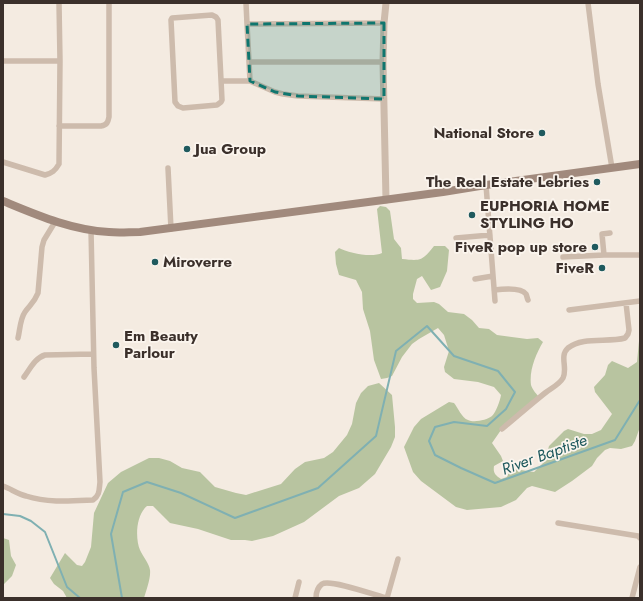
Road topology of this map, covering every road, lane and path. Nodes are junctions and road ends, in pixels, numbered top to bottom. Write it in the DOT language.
graph roads {
  1 [pos="59,3"];
  2 [pos="109,3"];
  3 [pos="246,3"];
  4 [pos="386,3"];
  5 [pos="588,3"];
  6 [pos="384,23"];
  7 [pos="247,24"];
  8 [pos="3,61"];
  9 [pos="60,61"];
  10 [pos="249,62"];
  11 [pos="383,62"];
  12 [pos="222,81"];
  13 [pos="250,81"];
  14 [pos="384,99"];
  15 [pos="59,126"];
  16 [pos="3,162"];
  17 [pos="640,164"];
  18 [pos="168,168"];
  19 [pos="612,168"];
  20 [pos="486,185"];
  21 [pos="386,200"];
  22 [pos="3,201"];
  23 [pos="56,222"];
  24 [pos="171,228"];
  25 [pos="91,230"];
  26 [pos="610,233"];
  27 [pos="490,235"];
  28 [pos="456,238"];
  29 [pos="604,255"];
  30 [pos="640,255"];
  31 [pos="563,257"];
  32 [pos="494,276"];
  33 [pos="475,278"];
  34 [pos="494,290"];
  35 [pos="528,300"];
  36 [pos="495,301"];
  37 [pos="640,301"];
  38 [pos="626,303"];
  39 [pos="569,310"];
  40 [pos="18,338"];
  41 [pos="94,354"];
  42 [pos="24,377"];
  43 [pos="502,429"];
  44 [pos="3,486"];
  45 [pos="558,523"];
  46 [pos="640,538"];
  47 [pos="398,559"];
  48 [pos="640,567"];
  49 [pos="299,582"];
  50 [pos="295,598"];
  51 [pos="316,598"];
  52 [pos="387,598"];
  53 [pos="632,598"];
  1 -- 9 [label="street"];
  2 -- 15 [label="street"];
  3 -- 7 [label="street"];
  4 -- 6 [label="street"];
  5 -- 19 [label="street"];
  6 -- 7 [label="street"];
  6 -- 11 [label="street"];
  7 -- 10 [label="street"];
  8 -- 9 [label="street"];
  9 -- 15 [label="street"];
  10 -- 11 [label="street"];
  10 -- 13 [label="street"];
  11 -- 14 [label="street"];
  12 -- 12 [label="street"];
  12 -- 13 [label="street"];
  13 -- 14 [label="street"];
  14 -- 21 [label="street"];
  15 -- 16 [label="street"];
  17 -- 19 [label="main road"];
  18 -- 24 [label="street"];
  19 -- 20 [label="main road"];
  20 -- 21 [label="main road"];
  20 -- 27 [label="street"];
  21 -- 24 [label="main road"];
  22 -- 23 [label="main road"];
  23 -- 25 [label="main road"];
  23 -- 40 [label="street"];
  24 -- 25 [label="main road"];
  25 -- 41 [label="street"];
  26 -- 29 [label="street"];
  27 -- 28 [label="street"];
  27 -- 32 [label="street"];
  29 -- 30 [label="street"];
  29 -- 31 [label="street"];
  32 -- 33 [label="street"];
  32 -- 34 [label="street"];
  34 -- 35 [label="street"];
  34 -- 36 [label="street"];
  37 -- 38 [label="street"];
  38 -- 39 [label="street"];
  38 -- 43 [label="street"];
  41 -- 42 [label="street"];
  41 -- 44 [label="street"];
  45 -- 46 [label="street"];
  47 -- 52 [label="street"];
  48 -- 53 [label="street"];
  49 -- 50 [label="street"];
  51 -- 52 [label="street"];
}
